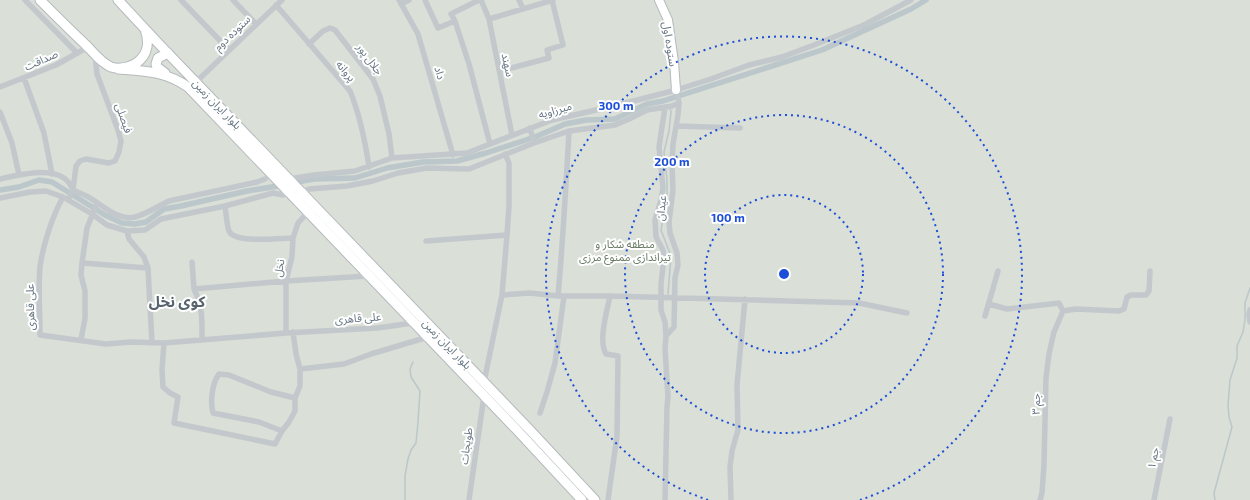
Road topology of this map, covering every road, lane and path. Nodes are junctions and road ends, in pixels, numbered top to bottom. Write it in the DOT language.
graph roads {
  1 [pos="25,0"];
  2 [pos="40,0"];
  3 [pos="48,0"];
  4 [pos="118,0"];
  5 [pos="181,0"];
  6 [pos="233,0"];
  7 [pos="409,0"];
  8 [pos="425,0"];
  9 [pos="480,0"];
  10 [pos="519,0"];
  11 [pos="552,0"];
  12 [pos="659,0"];
  13 [pos="911,0"];
  14 [pos="279,2"];
  15 [pos="400,2"];
  16 [pos="903,2"];
  17 [pos="523,9"];
  18 [pos="52,12"];
  19 [pos="489,19"];
  20 [pos="455,21"];
  21 [pos="256,24"];
  22 [pos="145,29"];
  23 [pos="309,44"];
  24 [pos="88,47"];
  25 [pos="228,50"];
  26 [pos="77,53"];
  27 [pos="168,53"];
  28 [pos="95,55"];
  29 [pos="118,69"];
  30 [pos="500,71"];
  31 [pos="171,77"];
  32 [pos="24,78"];
  33 [pos="196,82"];
  34 [pos="0,87"];
  35 [pos="676,91"];
  36 [pos="678,101"];
  37 [pos="668,107"];
  38 [pos="0,112"];
  39 [pos="677,126"];
  40 [pos="740,128"];
  41 [pos="530,131"];
  42 [pos="569,131"];
  43 [pos="512,135"];
  44 [pos="534,142"];
  45 [pos="490,144"];
  46 [pos="505,154"];
  47 [pos="453,155"];
  48 [pos="392,158"];
  49 [pos="369,167"];
  50 [pos="52,174"];
  51 [pos="19,175"];
  52 [pos="265,179"];
  53 [pos="289,179"];
  54 [pos="0,180"];
  55 [pos="73,191"];
  56 [pos="287,191"];
  57 [pos="300,191"];
  58 [pos="0,198"];
  59 [pos="67,198"];
  60 [pos="226,206"];
  61 [pos="95,209"];
  62 [pos="308,212"];
  63 [pos="127,231"];
  64 [pos="508,235"];
  65 [pos="292,238"];
  66 [pos="426,241"];
  67 [pos="192,262"];
  68 [pos="82,263"];
  69 [pos="148,268"];
  70 [pos="998,271"];
  71 [pos="1150,271"];
  72 [pos="368,276"];
  73 [pos="286,281"];
  74 [pos="194,289"];
  75 [pos="502,295"];
  76 [pos="558,296"];
  77 [pos="564,296"];
  78 [pos="610,296"];
  79 [pos="661,297"];
  80 [pos="675,298"];
  81 [pos="745,299"];
  82 [pos="989,304"];
  83 [pos="1250,310"];
  84 [pos="1063,311"];
  85 [pos="907,313"];
  86 [pos="985,316"];
  87 [pos="1250,322"];
  88 [pos="413,323"];
  89 [pos="293,332"];
  90 [pos="286,333"];
  91 [pos="666,336"];
  92 [pos="428,337"];
  93 [pos="81,340"];
  94 [pos="202,340"];
  95 [pos="152,343"];
  96 [pos="164,343"];
  97 [pos="300,369"];
  98 [pos="484,382"];
  99 [pos="484,396"];
  100 [pos="296,398"];
  101 [pos="540,413"];
  102 [pos="1170,419"];
  103 [pos="282,430"];
  104 [pos="469,500"];
  105 [pos="582,500"];
  106 [pos="595,500"];
  107 [pos="608,500"];
  108 [pos="665,500"];
  109 [pos="731,500"];
  110 [pos="1040,500"];
  111 [pos="1154,500"];
  1 -- 26 [label="street"];
  2 -- 18 [label="main road"];
  3 -- 18 [label="main road"];
  4 -- 22 [label="main road, بلوار ایران زمین"];
  5 -- 25 [label="street"];
  6 -- 21 [label="street"];
  7 -- 15 [label="street"];
  8 -- 20 [label="street"];
  9 -- 19 [label="street, سهند"];
  9 -- 20 [label="street"];
  10 -- 17 [label="street"];
  11 -- 17 [label="street"];
  11 -- 30 [label="street"];
  12 -- 35 [label="street, ستوده اول"];
  13 -- 16 [label="street, میرزاویه"];
  14 -- 21 [label="street, ستوده دوم"];
  14 -- 23 [label="street, پروانه"];
  15 -- 47 [label="street, داد"];
  16 -- 35 [label="street, میرزاویه"];
  17 -- 19 [label="street"];
  18 -- 24 [label="main road"];
  19 -- 30 [label="street, سهند"];
  20 -- 45 [label="street"];
  21 -- 25 [label="street, ستوده دوم"];
  22 -- 27 [label="main road, بلوار ایران زمین"];
  22 -- 29 [label="main road"];
  23 -- 48 [label="street, جلال پور"];
  23 -- 49 [label="street, پروانه"];
  24 -- 26 [label="street, صداقت"];
  24 -- 28 [label="main road"];
  25 -- 33 [label="street, ستوده دوم"];
  26 -- 32 [label="street, صداقت"];
  27 -- 31 [label="main road"];
  27 -- 33 [label="main road, بلوار ایران زمین"];
  28 -- 29 [label="main road"];
  28 -- 55 [label="street, فیصلی"];
  29 -- 31 [label="main road, بلوار ایران زمین"];
  30 -- 43 [label="street, سهند"];
  31 -- 56 [label="main road, بلوار ایران زمین"];
  32 -- 34 [label="street, صداقت"];
  32 -- 50 [label="street"];
  33 -- 53 [label="main road, بلوار ایران زمین"];
  35 -- 36 [label="street, عیدان"];
  35 -- 41 [label="street, میرزاویه"];
  36 -- 37 [label="street"];
  36 -- 39 [label="street, عیدان"];
  37 -- 42 [label="street"];
  37 -- 79 [label="street, عیدان"];
  38 -- 51 [label="street"];
  39 -- 40 [label="street"];
  39 -- 80 [label="street, عیدان"];
  41 -- 43 [label="street, میرزاویه"];
  41 -- 44 [label="street"];
  42 -- 44 [label="street"];
  42 -- 76 [label="street"];
  43 -- 45 [label="street, میرزاویه"];
  44 -- 46 [label="street"];
  45 -- 47 [label="street, میرزاویه"];
  46 -- 57 [label="street"];
  46 -- 64 [label="street"];
  47 -- 48 [label="street, میرزاویه"];
  48 -- 49 [label="street, میرزاویه"];
  49 -- 53 [label="street, میرزاویه"];
  50 -- 51 [label="street"];
  50 -- 55 [label="street"];
  51 -- 54 [label="street"];
  52 -- 61 [label="street"];
  53 -- 57 [label="main road, بلوار ایران زمین"];
  55 -- 59 [label="street"];
  55 -- 61 [label="street"];
  56 -- 60 [label="street"];
  56 -- 62 [label="main road, بلوار ایران زمین"];
  57 -- 98 [label="main road, بلوار ایران زمین"];
  58 -- 59 [label="street"];
  59 -- 61 [label="street"];
  59 -- 93 [label="street, علی قاهری"];
  60 -- 63 [label="street"];
  60 -- 65 [label="street"];
  61 -- 63 [label="street"];
  61 -- 68 [label="street"];
  62 -- 65 [label="street, نخل"];
  62 -- 72 [label="main road, بلوار ایران زمین"];
  63 -- 69 [label="street"];
  64 -- 66 [label="street"];
  64 -- 75 [label="street"];
  65 -- 73 [label="street, نخل"];
  67 -- 74 [label="street"];
  68 -- 69 [label="street"];
  68 -- 93 [label="street"];
  69 -- 95 [label="street"];
  70 -- 82 [label="street"];
  71 -- 84 [label="street"];
  72 -- 73 [label="street"];
  72 -- 88 [label="main road, بلوار ایران زمین"];
  73 -- 74 [label="street"];
  73 -- 90 [label="street, نخل"];
  74 -- 94 [label="street"];
  75 -- 76 [label="street"];
  75 -- 98 [label="street"];
  76 -- 77 [label="street"];
  77 -- 78 [label="street"];
  77 -- 101 [label="street"];
  78 -- 79 [label="street"];
  78 -- 107 [label="street"];
  79 -- 80 [label="street"];
  79 -- 91 [label="street, عیدان"];
  80 -- 81 [label="street"];
  80 -- 91 [label="street, عیدان"];
  81 -- 85 [label="street"];
  81 -- 109 [label="street"];
  82 -- 84 [label="street"];
  82 -- 86 [label="street"];
  83 -- 87 [label="street"];
  84 -- 110 [label="street, جم ۳"];
  88 -- 89 [label="street, علی قاهری"];
  88 -- 92 [label="main road, بلوار ایران زمین"];
  89 -- 90 [label="street, علی قاهری"];
  89 -- 97 [label="street"];
  90 -- 94 [label="street, علی قاهری"];
  91 -- 108 [label="street, عیدان"];
  92 -- 97 [label="street"];
  92 -- 99 [label="main road, بلوار ایران زمین"];
  93 -- 95 [label="street, علی قاهری"];
  94 -- 96 [label="street, علی قاهری"];
  95 -- 96 [label="street, علی قاهری"];
  96 -- 103 [label="street"];
  97 -- 100 [label="street"];
  98 -- 106 [label="main road, بلوار ایران زمین"];
  99 -- 104 [label="street, طویجات"];
  99 -- 105 [label="main road, بلوار ایران زمین"];
  100 -- 103 [label="street"];
  100 -- 103 [label="street"];
  102 -- 111 [label="street, جم ۱"];
}
